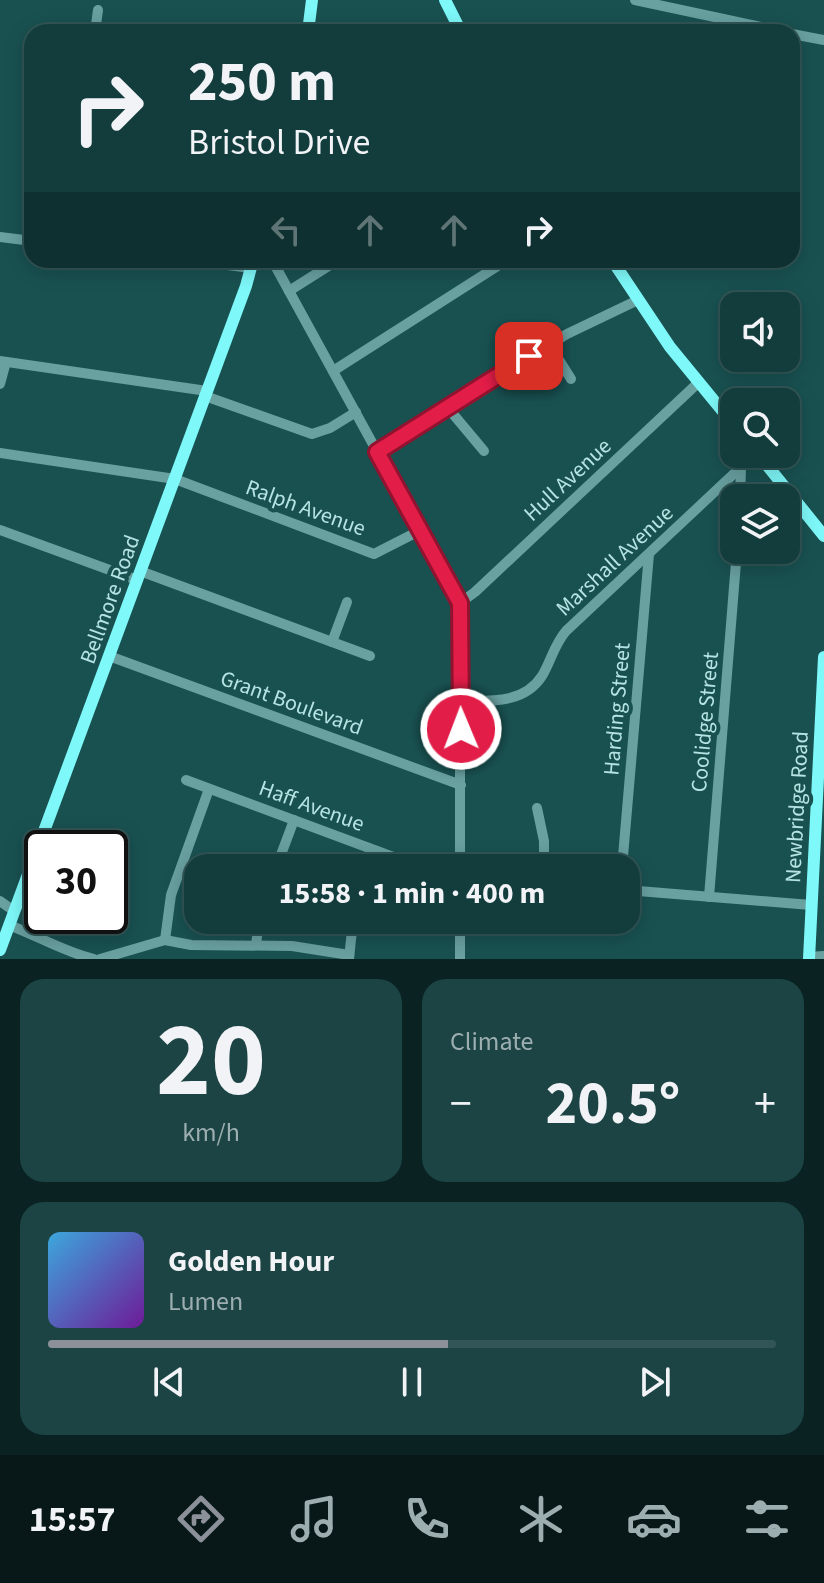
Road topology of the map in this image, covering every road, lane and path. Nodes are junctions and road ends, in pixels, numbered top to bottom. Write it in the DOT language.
graph roads {
  1 [pos="312,0"];
  2 [pos="445,0"];
  3 [pos="635,0"];
  4 [pos="98,10"];
  5 [pos="96,24"];
  6 [pos="309,24"];
  7 [pos="457,24"];
  8 [pos="748,24"];
  9 [pos="800,36"];
  10 [pos="824,40"];
  11 [pos="0,237"];
  12 [pos="24,240"];
  13 [pos="251,268"];
  14 [pos="276,268"];
  15 [pos="325,268"];
  16 [pos="494,268"];
  17 [pos="617,268"];
  18 [pos="289,291"];
  19 [pos="638,300"];
  20 [pos="549,344"];
  21 [pos="3,361"];
  22 [pos="333,371"];
  23 [pos="571,379"];
  24 [pos="699,382"];
  25 [pos="0,384"];
  26 [pos="206,393"];
  27 [pos="448,408"];
  28 [pos="720,408"];
  29 [pos="356,412"];
  30 [pos="484,451"];
  31 [pos="377,452"];
  32 [pos="0,453"];
  33 [pos="741,468"];
  34 [pos="768,468"];
  35 [pos="175,479"];
  36 [pos="740,484"];
  37 [pos="0,530"];
  38 [pos="421,530"];
  39 [pos="824,536"];
  40 [pos="649,554"];
  41 [pos="736,564"];
  42 [pos="139,576"];
  43 [pos="347,602"];
  44 [pos="460,603"];
  45 [pos="332,642"];
  46 [pos="109,656"];
  47 [pos="370,656"];
  48 [pos="824,657"];
  49 [pos="461,701"];
  50 [pos="186,780"];
  51 [pos="461,785"];
  52 [pos="209,789"];
  53 [pos="537,808"];
  54 [pos="294,820"];
  55 [pos="379,852"];
  56 [pos="281,854"];
  57 [pos="384,854"];
  58 [pos="460,854"];
  59 [pos="544,854"];
  60 [pos="623,854"];
  61 [pos="640,891"];
  62 [pos="709,897"];
  63 [pos="0,901"];
  64 [pos="811,905"];
  65 [pos="14,911"];
  66 [pos="9,925"];
  67 [pos="257,934"];
  68 [pos="351,934"];
  69 [pos="460,934"];
  70 [pos="165,940"];
  71 [pos="191,945"];
  72 [pos="256,945"];
  73 [pos="0,950"];
  74 [pos="824,956"];
  75 [pos="349,957"];
  76 [pos="809,958"];
  77 [pos="97,959"];
  78 [pos="190,959"];
  79 [pos="460,959"];
  1 -- 6 [label="main road"];
  2 -- 7 [label="main road"];
  3 -- 8 [label="street"];
  4 -- 5 [label="street"];
  9 -- 10 [label="street"];
  11 -- 12 [label="street"];
  13 -- 26 [label="main road, Bellmore Road"];
  14 -- 18 [label="street"];
  15 -- 18 [label="street"];
  16 -- 22 [label="street"];
  17 -- 19 [label="main road"];
  18 -- 22 [label="street"];
  19 -- 20 [label="street"];
  19 -- 24 [label="main road"];
  20 -- 23 [label="street"];
  20 -- 27 [label="street"];
  21 -- 25 [label="street"];
  21 -- 26 [label="street"];
  22 -- 29 [label="street"];
  24 -- 28 [label="main road"];
  24 -- 44 [label="street, Hull Avenue"];
  26 -- 29 [label="street"];
  26 -- 35 [label="main road, Bellmore Road"];
  27 -- 30 [label="street"];
  27 -- 31 [label="street"];
  29 -- 31 [label="street"];
  31 -- 38 [label="street"];
  32 -- 35 [label="street, Ralph Avenue"];
  33 -- 36 [label="street"];
  33 -- 40 [label="street, Marshall Avenue"];
  34 -- 39 [label="main road"];
  35 -- 38 [label="street, Ralph Avenue"];
  35 -- 42 [label="main road, Bellmore Road"];
  37 -- 42 [label="street"];
  38 -- 44 [label="street"];
  40 -- 49 [label="street, Marshall Avenue"];
  40 -- 60 [label="street, Harding Street"];
  41 -- 62 [label="street, Coolidge Street"];
  42 -- 45 [label="street"];
  42 -- 46 [label="main road, Bellmore Road"];
  43 -- 45 [label="street"];
  44 -- 49 [label="street"];
  45 -- 47 [label="street"];
  46 -- 51 [label="street, Grant Boulevard"];
  46 -- 65 [label="main road, Bellmore Road"];
  48 -- 64 [label="main road, Newbridge Road"];
  49 -- 51 [label="street"];
  50 -- 52 [label="street, Haff Avenue"];
  51 -- 58 [label="street"];
  52 -- 54 [label="street, Haff Avenue"];
  52 -- 70 [label="street"];
  53 -- 59 [label="street"];
  54 -- 55 [label="street, Haff Avenue"];
  54 -- 56 [label="street"];
  55 -- 57 [label="street, Haff Avenue"];
  61 -- 62 [label="street"];
  62 -- 64 [label="street"];
  63 -- 65 [label="street"];
  64 -- 76 [label="main road, Newbridge Road"];
  65 -- 66 [label="main road, Bellmore Road"];
  66 -- 73 [label="main road, Bellmore Road"];
  66 -- 77 [label="street"];
  67 -- 72 [label="street"];
  68 -- 75 [label="street"];
  69 -- 79 [label="street"];
  70 -- 71 [label="street"];
  70 -- 77 [label="street"];
  71 -- 72 [label="street"];
  71 -- 78 [label="street"];
  72 -- 75 [label="street"];
  74 -- 76 [label="street"];
}
